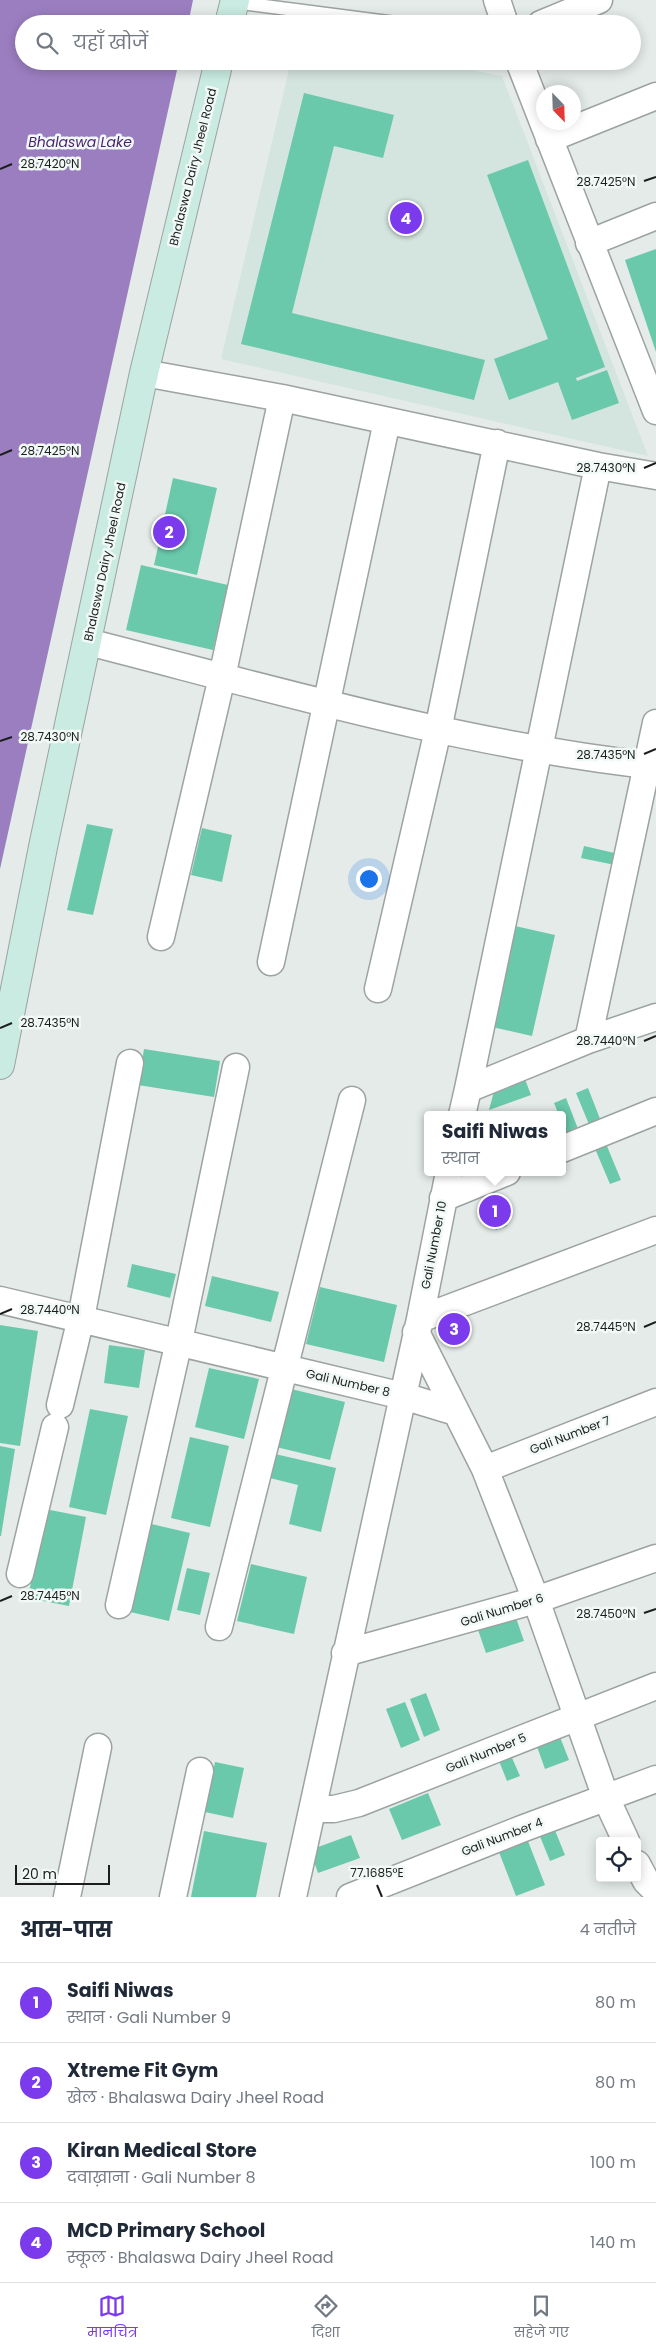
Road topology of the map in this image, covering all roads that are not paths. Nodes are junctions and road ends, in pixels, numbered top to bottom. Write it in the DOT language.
graph roads {
  1 [pos="497,0"];
  2 [pos="599,0"];
  3 [pos="233,9"];
  4 [pos="303,15"];
  5 [pos="502,15"];
  6 [pos="563,15"];
  7 [pos="217,70"];
  8 [pos="522,70"];
  9 [pos="656,96"];
  10 [pos="549,140"];
  11 [pos="656,216"];
  12 [pos="589,243"];
  13 [pos="144,374"];
  14 [pos="282,398"];
  15 [pos="656,411"];
  16 [pos="387,421"];
  17 [pos="497,443"];
  18 [pos="598,466"];
  19 [pos="656,476"];
  20 [pos="88,642"];
  21 [pos="222,676"];
  22 [pos="325,705"];
  23 [pos="656,723"];
  24 [pos="438,730"];
  25 [pos="538,749"];
  26 [pos="651,766"];
  27 [pos="161,937"];
  28 [pos="271,962"];
  29 [pos="378,989"];
  30 [pos="656,1017"];
  31 [pos="588,1040"];
  32 [pos="130,1063"];
  33 [pos="0,1065"];
  34 [pos="236,1067"];
  35 [pos="468,1089"];
  36 [pos="352,1100"];
  37 [pos="463,1111"];
  38 [pos="656,1111"];
  39 [pos="566,1147"];
  40 [pos="448,1176"];
  41 [pos="497,1176"];
  42 [pos="443,1198"];
  43 [pos="656,1230"];
  44 [pos="0,1300"];
  45 [pos="81,1318"];
  46 [pos="418,1326"];
  47 [pos="179,1341"];
  48 [pos="285,1368"];
  49 [pos="402,1396"];
  50 [pos="656,1402"];
  51 [pos="456,1412"];
  52 [pos="485,1469"];
  53 [pos="656,1558"];
  54 [pos="20,1574"];
  55 [pos="536,1600"];
  56 [pos="119,1605"];
  57 [pos="219,1627"];
  58 [pos="345,1653"];
  59 [pos="656,1686"];
  60 [pos="577,1717"];
  61 [pos="98,1747"];
  62 [pos="200,1771"];
  63 [pos="656,1779"];
  64 [pos="606,1798"];
  65 [pos="313,1809"];
  66 [pos="624,1837"];
  67 [pos="641,1872"];
  68 [pos="656,1891"];
  69 [pos="67,1897"];
  70 [pos="173,1897"];
  71 [pos="294,1897"];
  72 [pos="350,1897"];
  1 -- 5 [label="street"];
  2 -- 6 [label="street"];
  3 -- 4 [label="lane"];
  7 -- 13 [label="street, Bhalaswa Dairy Jheel Road"];
  8 -- 10 [label="street"];
  9 -- 10 [label="street"];
  10 -- 12 [label="street"];
  11 -- 12 [label="street"];
  12 -- 15 [label="street"];
  13 -- 14 [label="street"];
  13 -- 20 [label="street, Bhalaswa Dairy Jheel Road"];
  14 -- 16 [label="street"];
  14 -- 21 [label="street"];
  16 -- 17 [label="street"];
  16 -- 22 [label="street"];
  17 -- 18 [label="street"];
  17 -- 24 [label="street"];
  18 -- 19 [label="street"];
  18 -- 25 [label="street"];
  20 -- 21 [label="street"];
  20 -- 33 [label="street, Bhalaswa Dairy Jheel Road"];
  21 -- 22 [label="street"];
  21 -- 27 [label="street"];
  22 -- 24 [label="street"];
  22 -- 28 [label="street"];
  23 -- 26 [label="street"];
  24 -- 25 [label="street"];
  24 -- 29 [label="street"];
  25 -- 26 [label="street"];
  25 -- 35 [label="street"];
  26 -- 31 [label="street"];
  30 -- 31 [label="street"];
  31 -- 35 [label="street"];
  32 -- 45 [label="street"];
  34 -- 47 [label="street"];
  35 -- 37 [label="street"];
  36 -- 48 [label="street"];
  38 -- 39 [label="street"];
  40 -- 42 [label="street, Gali Number 10"];
  41 -- 42 [label="street"];
  42 -- 46 [label="street, Gali Number 10"];
  43 -- 46 [label="street"];
  44 -- 45 [label="street, Gali Number 8"];
  45 -- 47 [label="street, Gali Number 8"];
  45 -- 54 [label="street"];
  46 -- 49 [label="street, Gali Number 8"];
  46 -- 51 [label="street"];
  47 -- 48 [label="street, Gali Number 8"];
  47 -- 56 [label="street"];
  48 -- 49 [label="street, Gali Number 8"];
  48 -- 57 [label="street"];
  49 -- 51 [label="street"];
  49 -- 58 [label="street"];
  50 -- 52 [label="street, Gali Number 7"];
  51 -- 52 [label="street"];
  52 -- 55 [label="street"];
  53 -- 55 [label="street, Gali Number 6"];
  55 -- 58 [label="street, Gali Number 6"];
  55 -- 60 [label="street"];
  58 -- 65 [label="street"];
  59 -- 60 [label="street, Gali Number 5"];
  60 -- 64 [label="street"];
  60 -- 65 [label="street, Gali Number 5"];
  61 -- 69 [label="street"];
  62 -- 70 [label="street"];
  63 -- 64 [label="street, Gali Number 4"];
  64 -- 66 [label="street"];
  64 -- 72 [label="street, Gali Number 4"];
  65 -- 71 [label="street"];
  67 -- 68 [label="street"];
}
